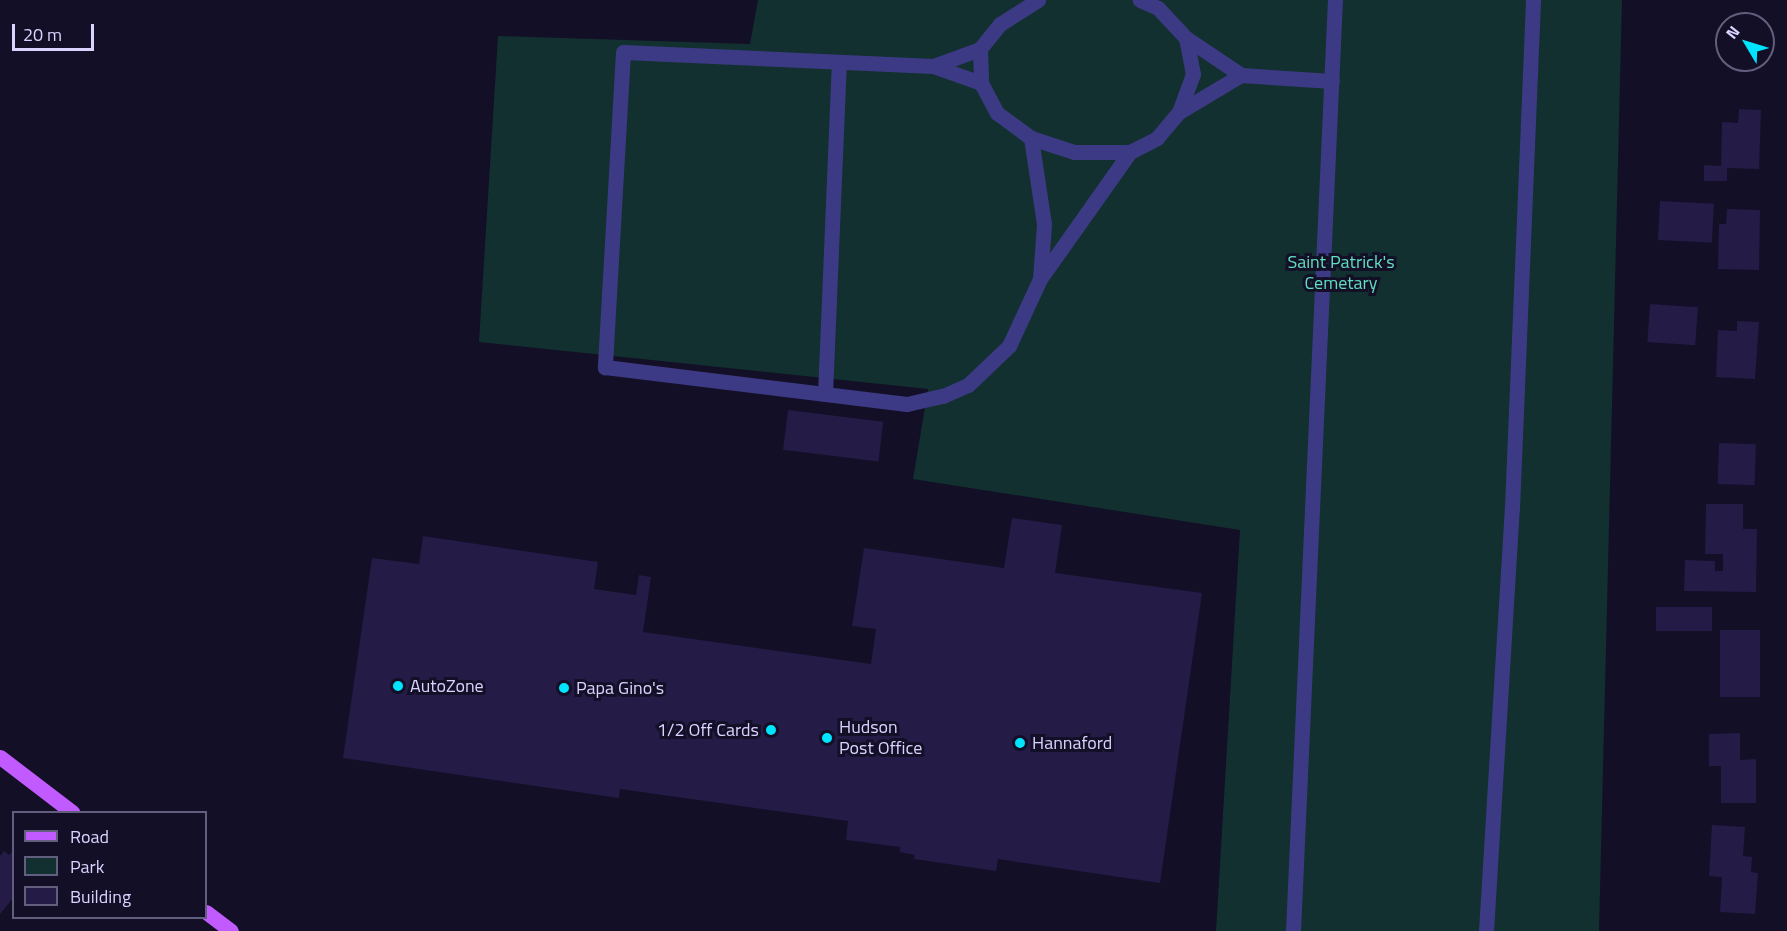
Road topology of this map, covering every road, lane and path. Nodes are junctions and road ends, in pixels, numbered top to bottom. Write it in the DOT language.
graph roads {
  1 [pos="1038,0"];
  2 [pos="1140,0"];
  3 [pos="1335,0"];
  4 [pos="1533,0"];
  5 [pos="1186,39"];
  6 [pos="980,49"];
  7 [pos="839,62"];
  8 [pos="933,66"];
  9 [pos="1241,75"];
  10 [pos="1332,81"];
  11 [pos="981,83"];
  12 [pos="1179,112"];
  13 [pos="1031,138"];
  14 [pos="1130,152"];
  15 [pos="1041,279"];
  16 [pos="825,394"];
  17 [pos="0,757"];
  18 [pos="69,811"];
  19 [pos="207,913"];
  20 [pos="231,931"];
  21 [pos="1293,931"];
  22 [pos="1486,931"];
  1 -- 6 [label="lane"];
  2 -- 5 [label="lane"];
  3 -- 10 [label="lane"];
  4 -- 22 [label="lane"];
  5 -- 9 [label="lane"];
  5 -- 12 [label="lane"];
  6 -- 8 [label="lane"];
  6 -- 11 [label="lane"];
  7 -- 8 [label="lane"];
  7 -- 16 [label="lane"];
  7 -- 16 [label="lane"];
  8 -- 11 [label="lane"];
  9 -- 10 [label="lane"];
  9 -- 12 [label="lane"];
  10 -- 21 [label="lane"];
  11 -- 13 [label="lane"];
  12 -- 14 [label="lane"];
  13 -- 14 [label="lane"];
  13 -- 15 [label="lane"];
  14 -- 15 [label="lane"];
  15 -- 16 [label="lane"];
  17 -- 18 [label="main road"];
  19 -- 20 [label="main road"];
}
